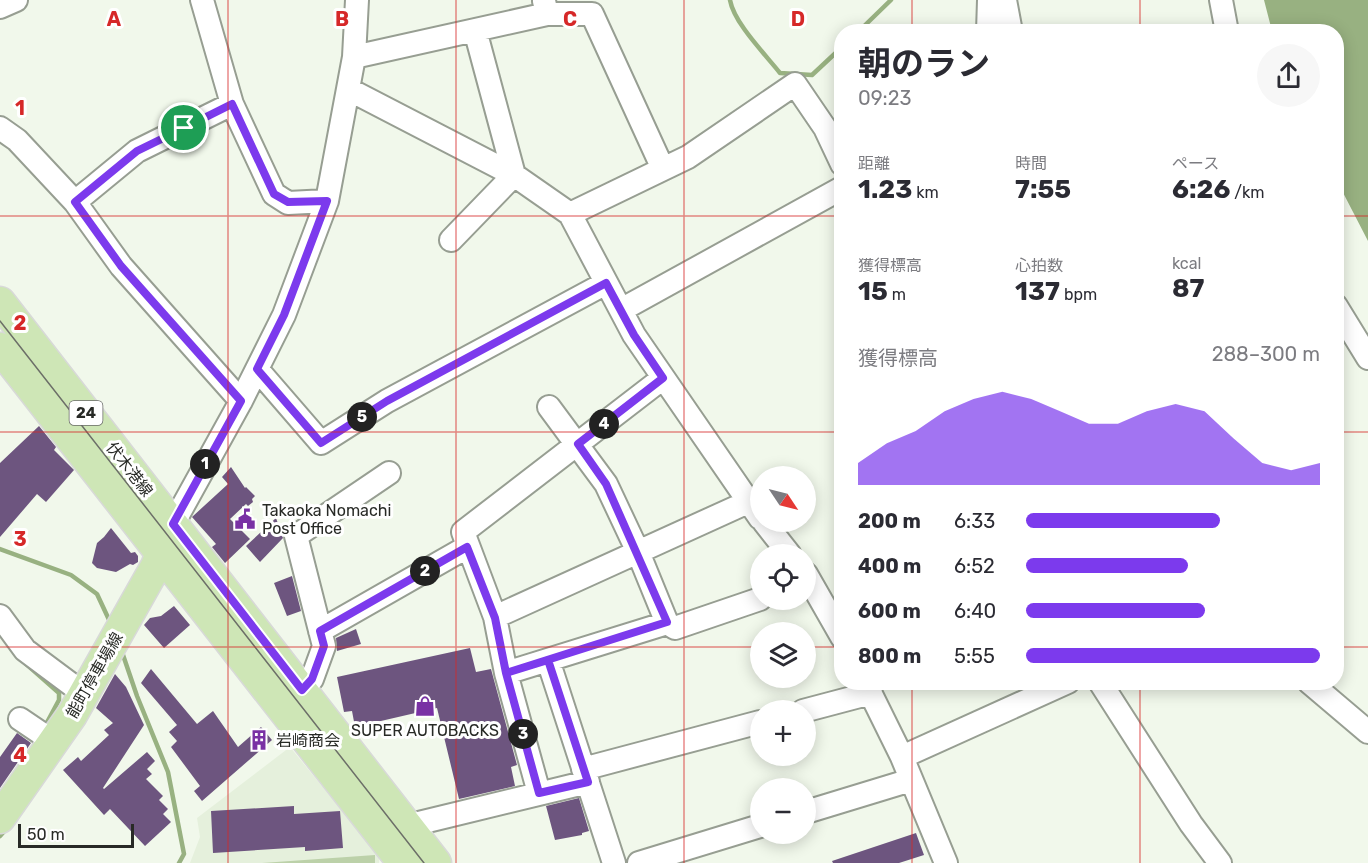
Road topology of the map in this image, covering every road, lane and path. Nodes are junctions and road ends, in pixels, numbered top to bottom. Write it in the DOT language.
graph roads {
  1 [pos="16,0"];
  2 [pos="202,0"];
  3 [pos="357,0"];
  4 [pos="989,0"];
  5 [pos="1005,0"];
  6 [pos="1221,0"];
  7 [pos="0,7"];
  8 [pos="546,7"];
  9 [pos="988,24"];
  10 [pos="1010,24"];
  11 [pos="1226,24"];
  12 [pos="475,30"];
  13 [pos="354,57"];
  14 [pos="348,89"];
  15 [pos="232,104"];
  16 [pos="0,128"];
  17 [pos="834,147"];
  18 [pos="663,169"];
  19 [pos="514,175"];
  20 [pos="834,192"];
  21 [pos="327,201"];
  22 [pos="75,202"];
  23 [pos="570,214"];
  24 [pos="451,240"];
  25 [pos="606,283"];
  26 [pos="0,302"];
  27 [pos="621,310"];
  28 [pos="1344,319"];
  29 [pos="0,348"];
  30 [pos="1368,358"];
  31 [pos="257,369"];
  32 [pos="663,378"];
  33 [pos="241,401"];
  34 [pos="549,407"];
  35 [pos="578,444"];
  36 [pos="389,473"];
  37 [pos="750,504"];
  38 [pos="750,511"];
  39 [pos="173,524"];
  40 [pos="772,532"];
  41 [pos="781,544"];
  42 [pos="467,547"];
  43 [pos="638,552"];
  44 [pos="160,554"];
  45 [pos="816,595"];
  46 [pos="750,602"];
  47 [pos="0,616"];
  48 [pos="495,618"];
  49 [pos="667,622"];
  50 [pos="834,624"];
  51 [pos="320,631"];
  52 [pos="548,660"];
  53 [pos="506,673"];
  54 [pos="302,690"];
  55 [pos="862,690"];
  56 [pos="869,690"];
  57 [pos="1050,690"];
  58 [pos="1105,690"];
  59 [pos="1318,690"];
  60 [pos="84,694"];
  61 [pos="816,706"];
  62 [pos="20,719"];
  63 [pos="750,725"];
  64 [pos="1368,732"];
  65 [pos="54,742"];
  66 [pos="902,757"];
  67 [pos="585,775"];
  68 [pos="911,780"];
  69 [pos="539,793"];
  70 [pos="816,809"];
  71 [pos="0,818"];
  72 [pos="409,828"];
  73 [pos="750,829"];
  74 [pos="403,863"];
  75 [pos="436,863"];
  76 [pos="614,863"];
  77 [pos="639,863"];
  78 [pos="946,863"];
  79 [pos="1220,863"];
  1 -- 7 [label="street"];
  2 -- 15 [label="street"];
  3 -- 13 [label="street"];
  4 -- 9 [label="street"];
  5 -- 10 [label="street"];
  6 -- 11 [label="street"];
  8 -- 12 [label="street"];
  8 -- 18 [label="street"];
  12 -- 13 [label="street"];
  12 -- 19 [label="street"];
  13 -- 14 [label="street"];
  14 -- 19 [label="street"];
  14 -- 21 [label="street"];
  15 -- 21 [label="street"];
  15 -- 22 [label="street"];
  16 -- 22 [label="street"];
  17 -- 18 [label="street"];
  18 -- 23 [label="street"];
  19 -- 23 [label="street"];
  19 -- 24 [label="street"];
  20 -- 27 [label="street"];
  21 -- 31 [label="street"];
  22 -- 33 [label="street"];
  23 -- 25 [label="street"];
  25 -- 27 [label="street"];
  25 -- 31 [label="street"];
  26 -- 39 [label="main road, 伏木港線 / 24"];
  27 -- 32 [label="street"];
  28 -- 30 [label="street"];
  29 -- 44 [label="main road, 伏木港線 / 24"];
  31 -- 33 [label="street"];
  32 -- 35 [label="street"];
  32 -- 37 [label="street"];
  33 -- 39 [label="street"];
  34 -- 35 [label="street"];
  35 -- 42 [label="street"];
  35 -- 43 [label="street"];
  36 -- 51 [label="street"];
  38 -- 43 [label="street"];
  39 -- 44 [label="main road, 能町停車場線"];
  39 -- 54 [label="main road, 伏木港線 / 24"];
  40 -- 41 [label="street"];
  42 -- 48 [label="street"];
  42 -- 51 [label="street"];
  43 -- 48 [label="street"];
  43 -- 49 [label="street"];
  44 -- 60 [label="main road, 能町停車場線"];
  44 -- 74 [label="main road, 伏木港線 / 24"];
  45 -- 50 [label="street"];
  46 -- 49 [label="street"];
  47 -- 60 [label="street"];
  48 -- 53 [label="street"];
  49 -- 52 [label="street"];
  51 -- 54 [label="street"];
  52 -- 53 [label="street"];
  52 -- 67 [label="street"];
  53 -- 69 [label="street"];
  54 -- 72 [label="main road, 伏木港線 / 24"];
  55 -- 61 [label="street"];
  56 -- 66 [label="street"];
  57 -- 66 [label="street"];
  58 -- 79 [label="street"];
  59 -- 64 [label="street"];
  60 -- 65 [label="main road, 能町停車場線"];
  62 -- 65 [label="street"];
  63 -- 67 [label="street"];
  65 -- 71 [label="main road, 能町停車場線"];
  66 -- 68 [label="street"];
  67 -- 69 [label="street"];
  67 -- 76 [label="street"];
  68 -- 70 [label="street"];
  68 -- 78 [label="street"];
  69 -- 72 [label="street"];
  72 -- 75 [label="main road, 伏木港線 / 24"];
  73 -- 77 [label="street"];
}
